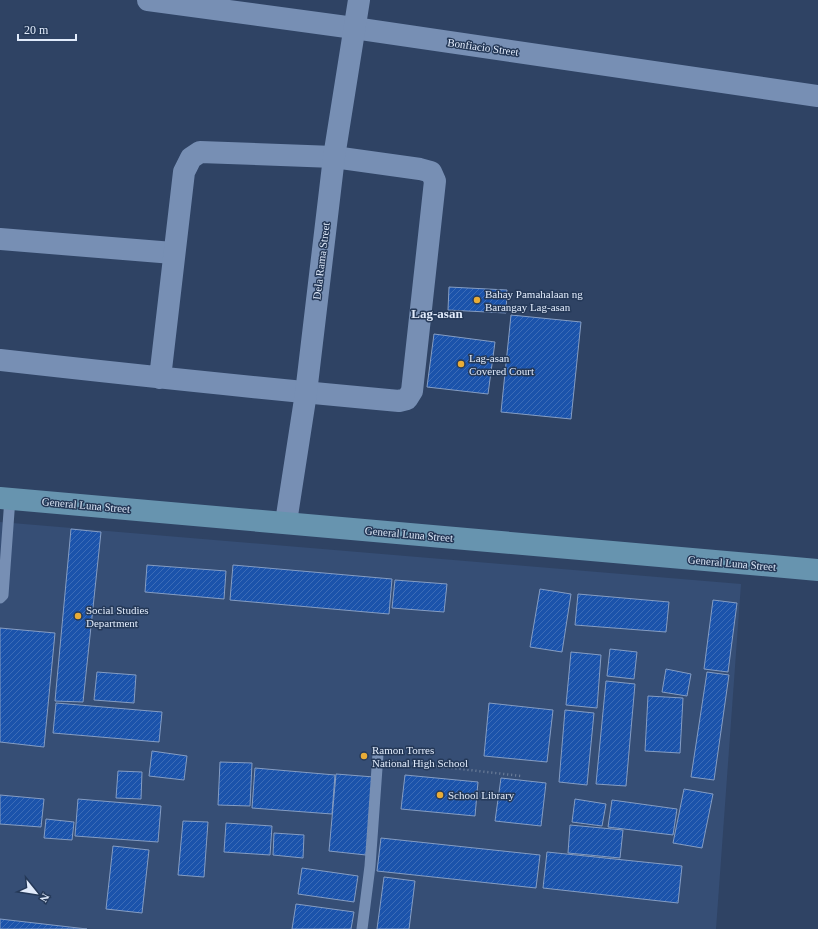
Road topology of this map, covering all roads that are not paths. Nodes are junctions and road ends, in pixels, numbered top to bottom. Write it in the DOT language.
graph roads {
  1 [pos="148,0"];
  2 [pos="358,0"];
  3 [pos="354,28"];
  4 [pos="818,96"];
  5 [pos="334,157"];
  6 [pos="0,239"];
  7 [pos="173,253"];
  8 [pos="0,360"];
  9 [pos="160,378"];
  10 [pos="306,393"];
  11 [pos="5,498"];
  12 [pos="286,522"];
  13 [pos="818,570"];
  14 [pos="0,598"];
  15 [pos="378,757"];
  16 [pos="362,929"];
  1 -- 3 [label="street, Bonfiacio Street"];
  2 -- 3 [label="street, Dela Rama Street"];
  3 -- 4 [label="street, Bonfiacio Street"];
  3 -- 5 [label="street, Dela Rama Street"];
  5 -- 7 [label="street"];
  5 -- 10 [label="street, Dela Rama Street"];
  5 -- 10 [label="street"];
  6 -- 7 [label="street"];
  7 -- 9 [label="street"];
  8 -- 9 [label="street"];
  9 -- 10 [label="street"];
  10 -- 12 [label="street, Dela Rama Street"];
  11 -- 12 [label="main road, General Luna Street"];
  11 -- 14 [label="lane"];
  12 -- 13 [label="main road, General Luna Street"];
  15 -- 16 [label="lane"];
}
